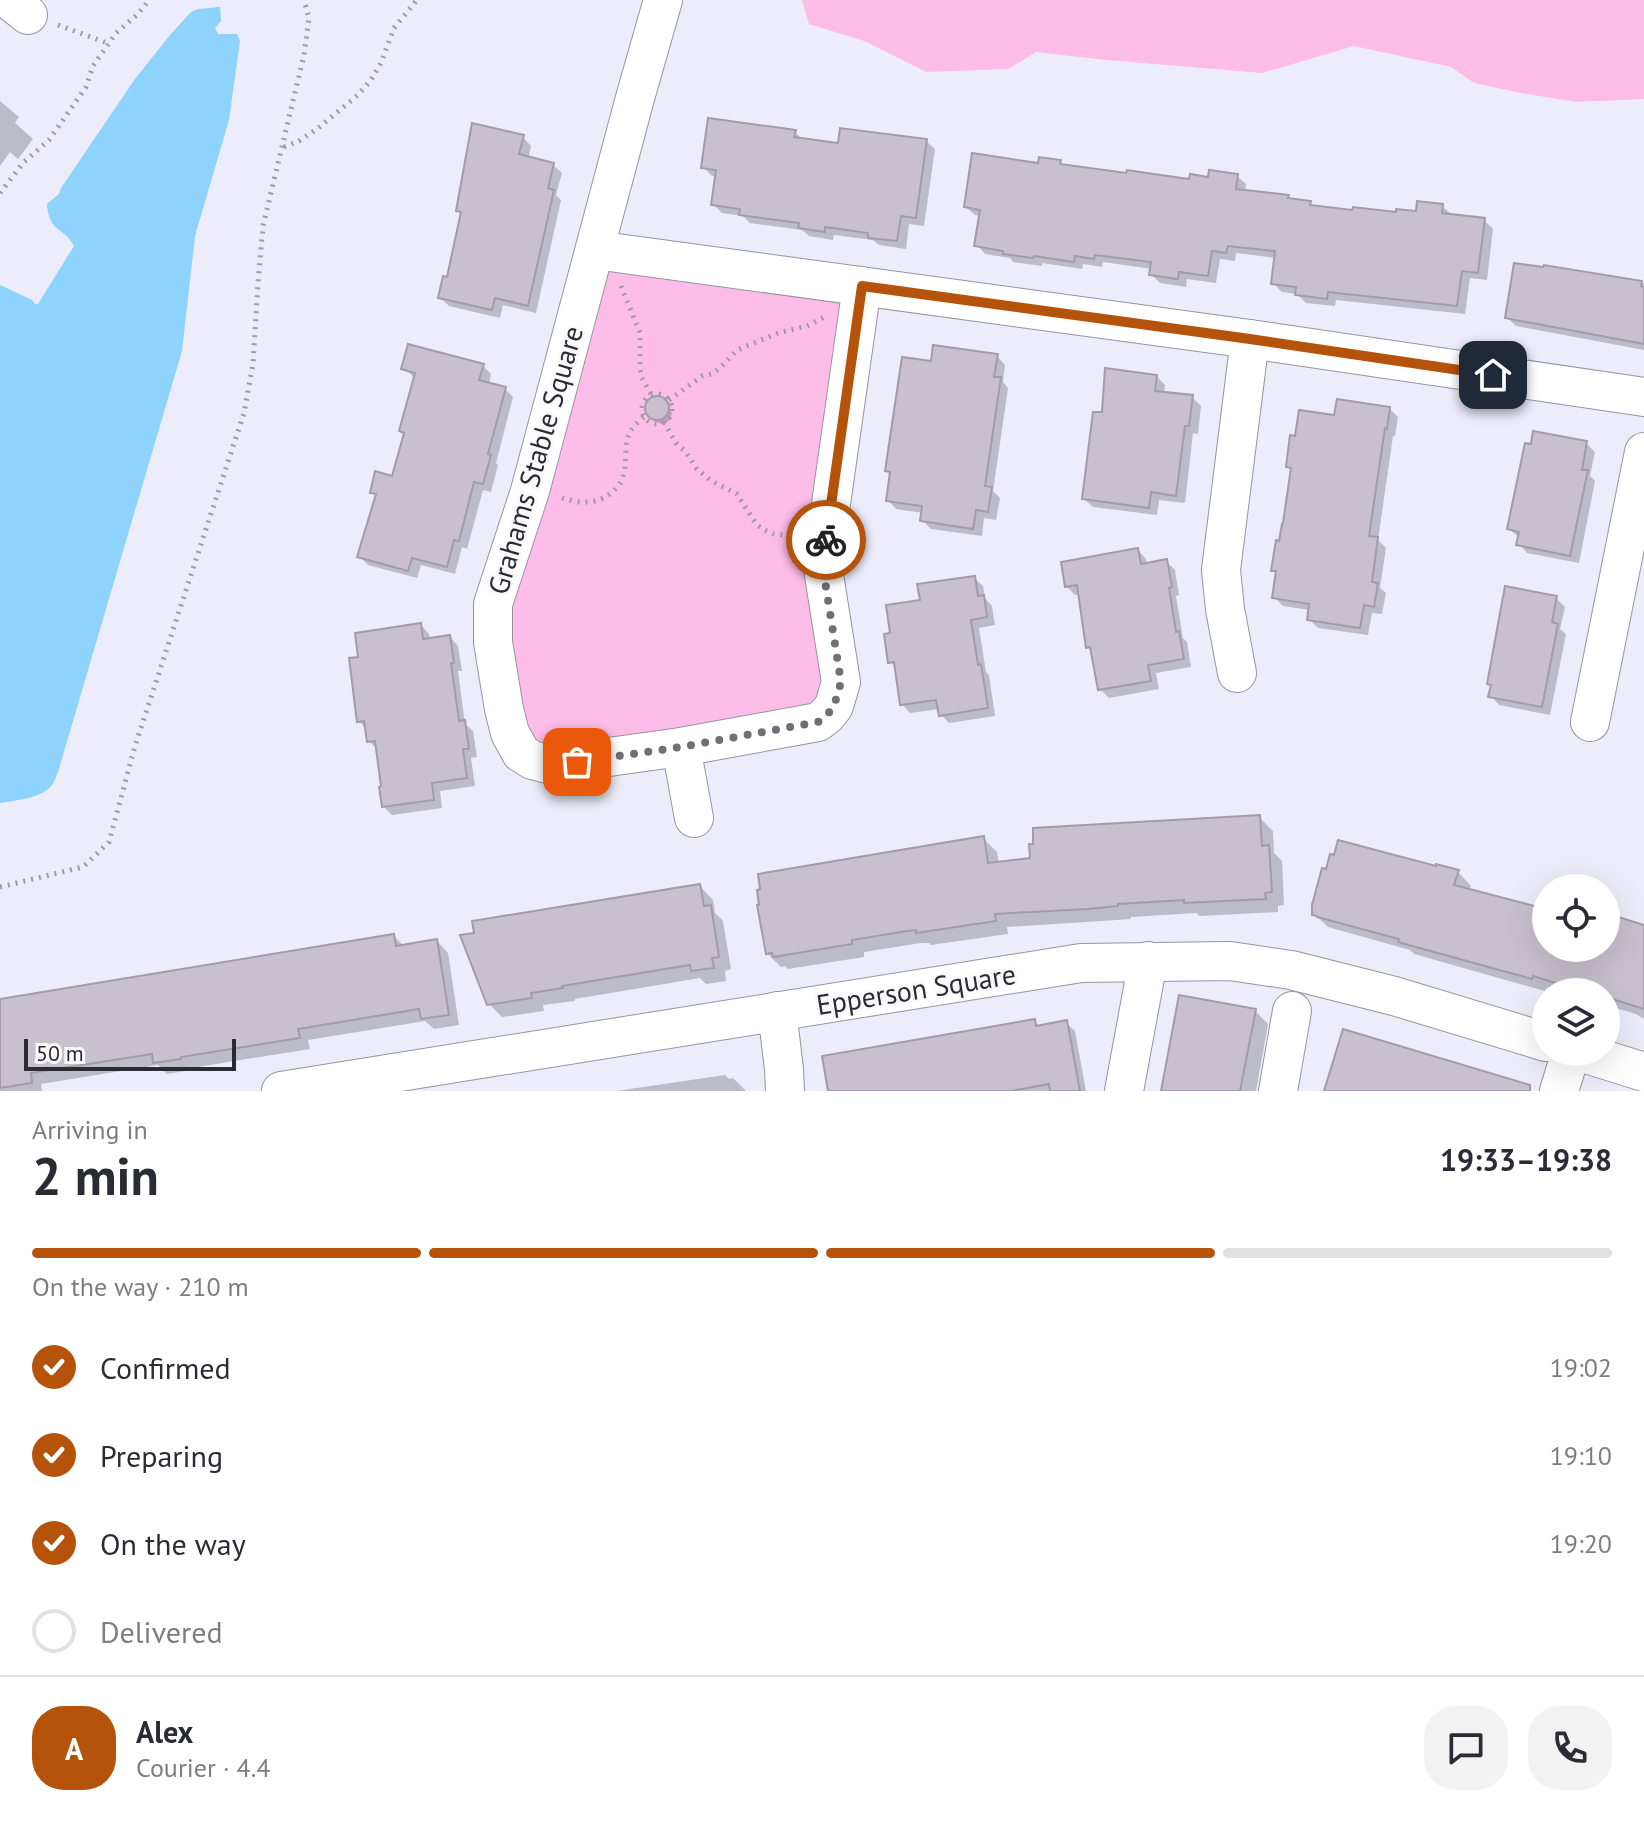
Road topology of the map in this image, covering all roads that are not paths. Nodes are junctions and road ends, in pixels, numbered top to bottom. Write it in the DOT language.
graph roads {
  1 [pos="663,0"];
  2 [pos="595,250"];
  3 [pos="862,286"];
  4 [pos="1250,339"];
  5 [pos="1644,397"];
  6 [pos="1644,452"];
  7 [pos="1631,589"];
  8 [pos="1237,673"];
  9 [pos="1590,722"];
  10 [pos="681,747"];
  11 [pos="694,818"];
  12 [pos="1148,961"];
  13 [pos="777,1011"];
  14 [pos="1292,1011"];
  15 [pos="1532,1038"];
  16 [pos="1620,1064"];
  17 [pos="1567,1066"];
  18 [pos="1644,1072"];
  19 [pos="287,1091"];
  20 [pos="785,1091"];
  21 [pos="1124,1091"];
  22 [pos="1278,1091"];
  23 [pos="1559,1091"];
  1 -- 2 [label="street, Grahams Stable Square"];
  2 -- 3 [label="street"];
  2 -- 10 [label="street, Grahams Stable Square"];
  3 -- 4 [label="street"];
  3 -- 10 [label="street, Grahams Stable Square"];
  4 -- 5 [label="street"];
  4 -- 8 [label="street"];
  6 -- 7 [label="street"];
  7 -- 9 [label="street"];
  10 -- 11 [label="street"];
  12 -- 13 [label="street, Epperson Square"];
  12 -- 15 [label="street, Epperson Square"];
  12 -- 21 [label="street"];
  13 -- 19 [label="street, Epperson Square"];
  13 -- 20 [label="street"];
  14 -- 22 [label="street"];
  16 -- 18 [label="street"];
  17 -- 23 [label="street"];
}
